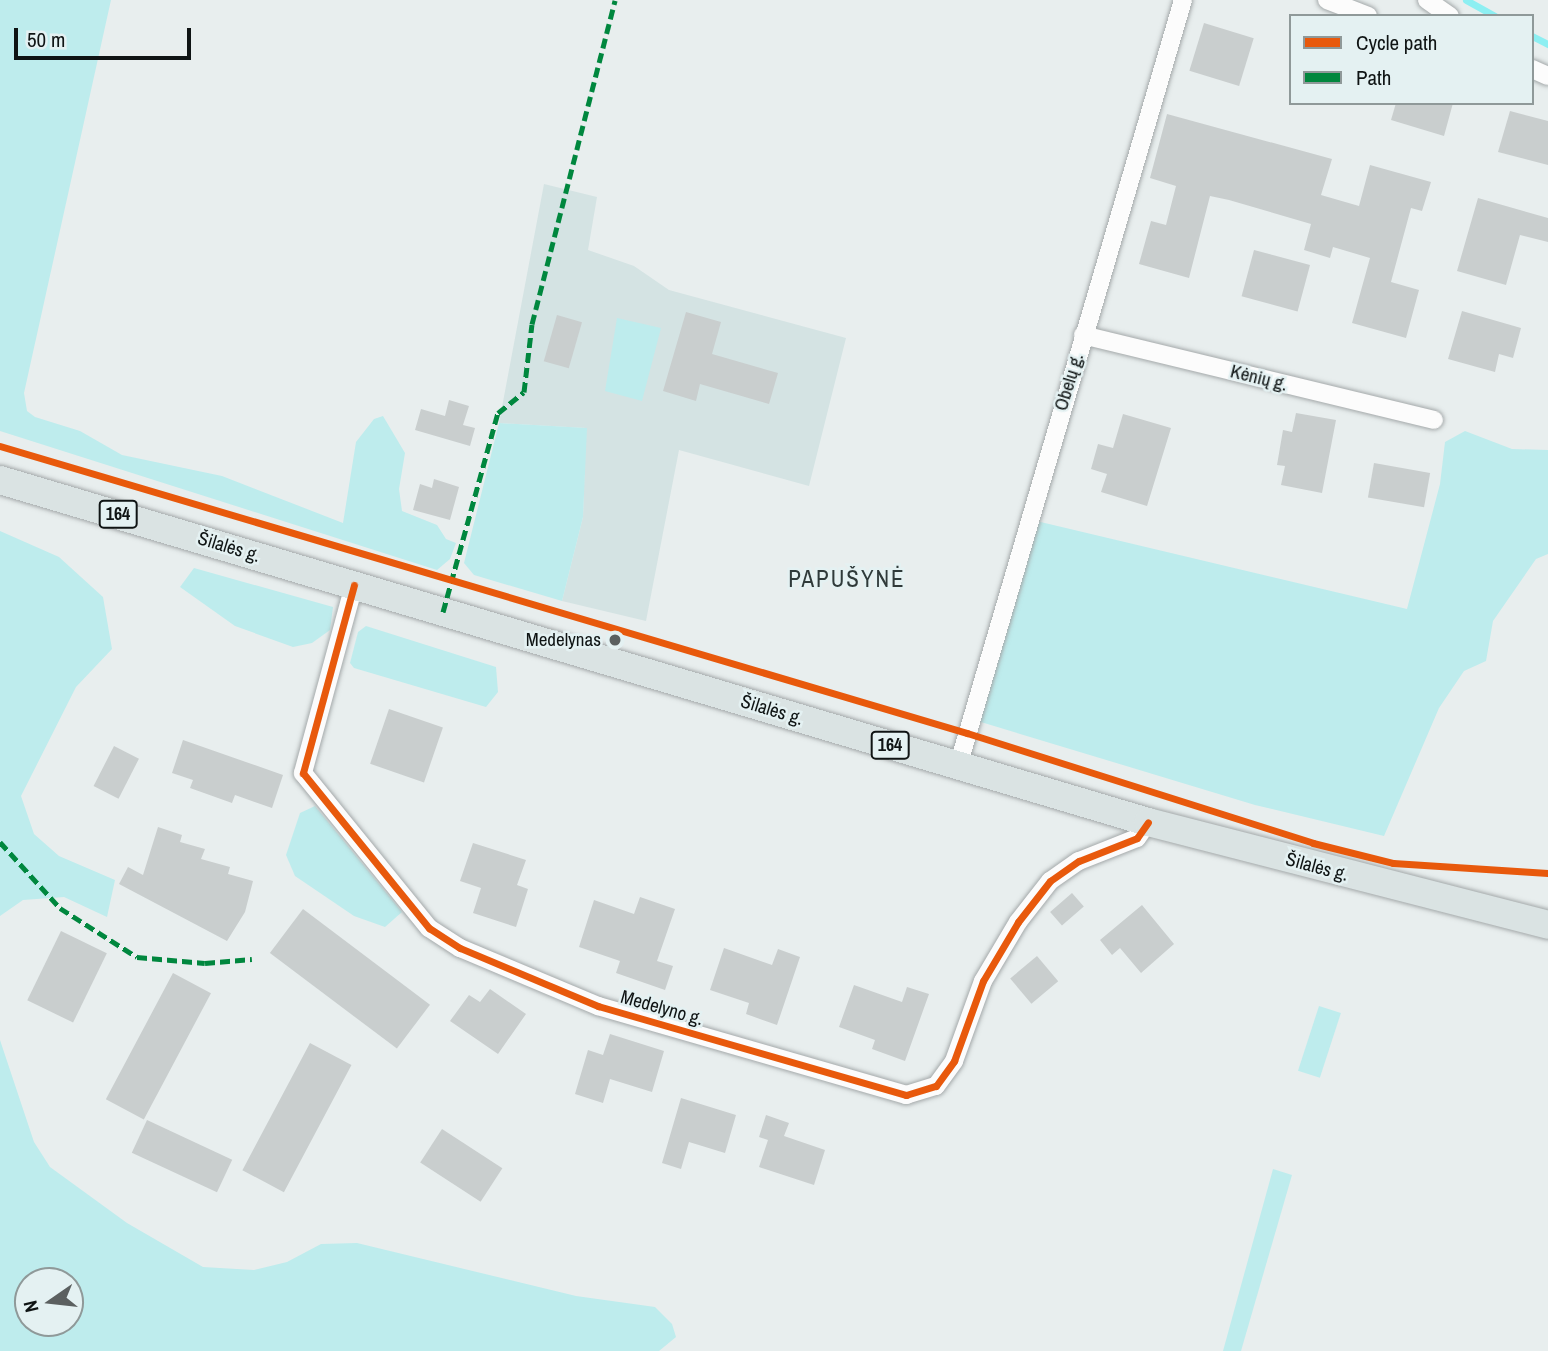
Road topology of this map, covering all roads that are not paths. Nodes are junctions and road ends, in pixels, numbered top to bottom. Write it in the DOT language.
graph roads {
  1 [pos="1183,0"];
  2 [pos="1327,0"];
  3 [pos="1427,0"];
  4 [pos="1363,14"];
  5 [pos="1447,14"];
  6 [pos="1083,335"];
  7 [pos="1434,420"];
  8 [pos="0,480"];
  9 [pos="354,585"];
  10 [pos="958,766"];
  11 [pos="1148,822"];
  12 [pos="1548,925"];
  1 -- 6 [label="street, Obelų g."];
  2 -- 4 [label="street"];
  3 -- 5 [label="street"];
  6 -- 7 [label="street, Kėnių g."];
  6 -- 10 [label="street, Obelų g."];
  8 -- 9 [label="main road, Šilalės g. / 164"];
  9 -- 10 [label="main road, Šilalės g. / 164"];
  9 -- 11 [label="street, Medelyno g."];
  10 -- 11 [label="main road, Šilalės g. / 164"];
  11 -- 12 [label="main road, Šilalės g. / 164"];
}
